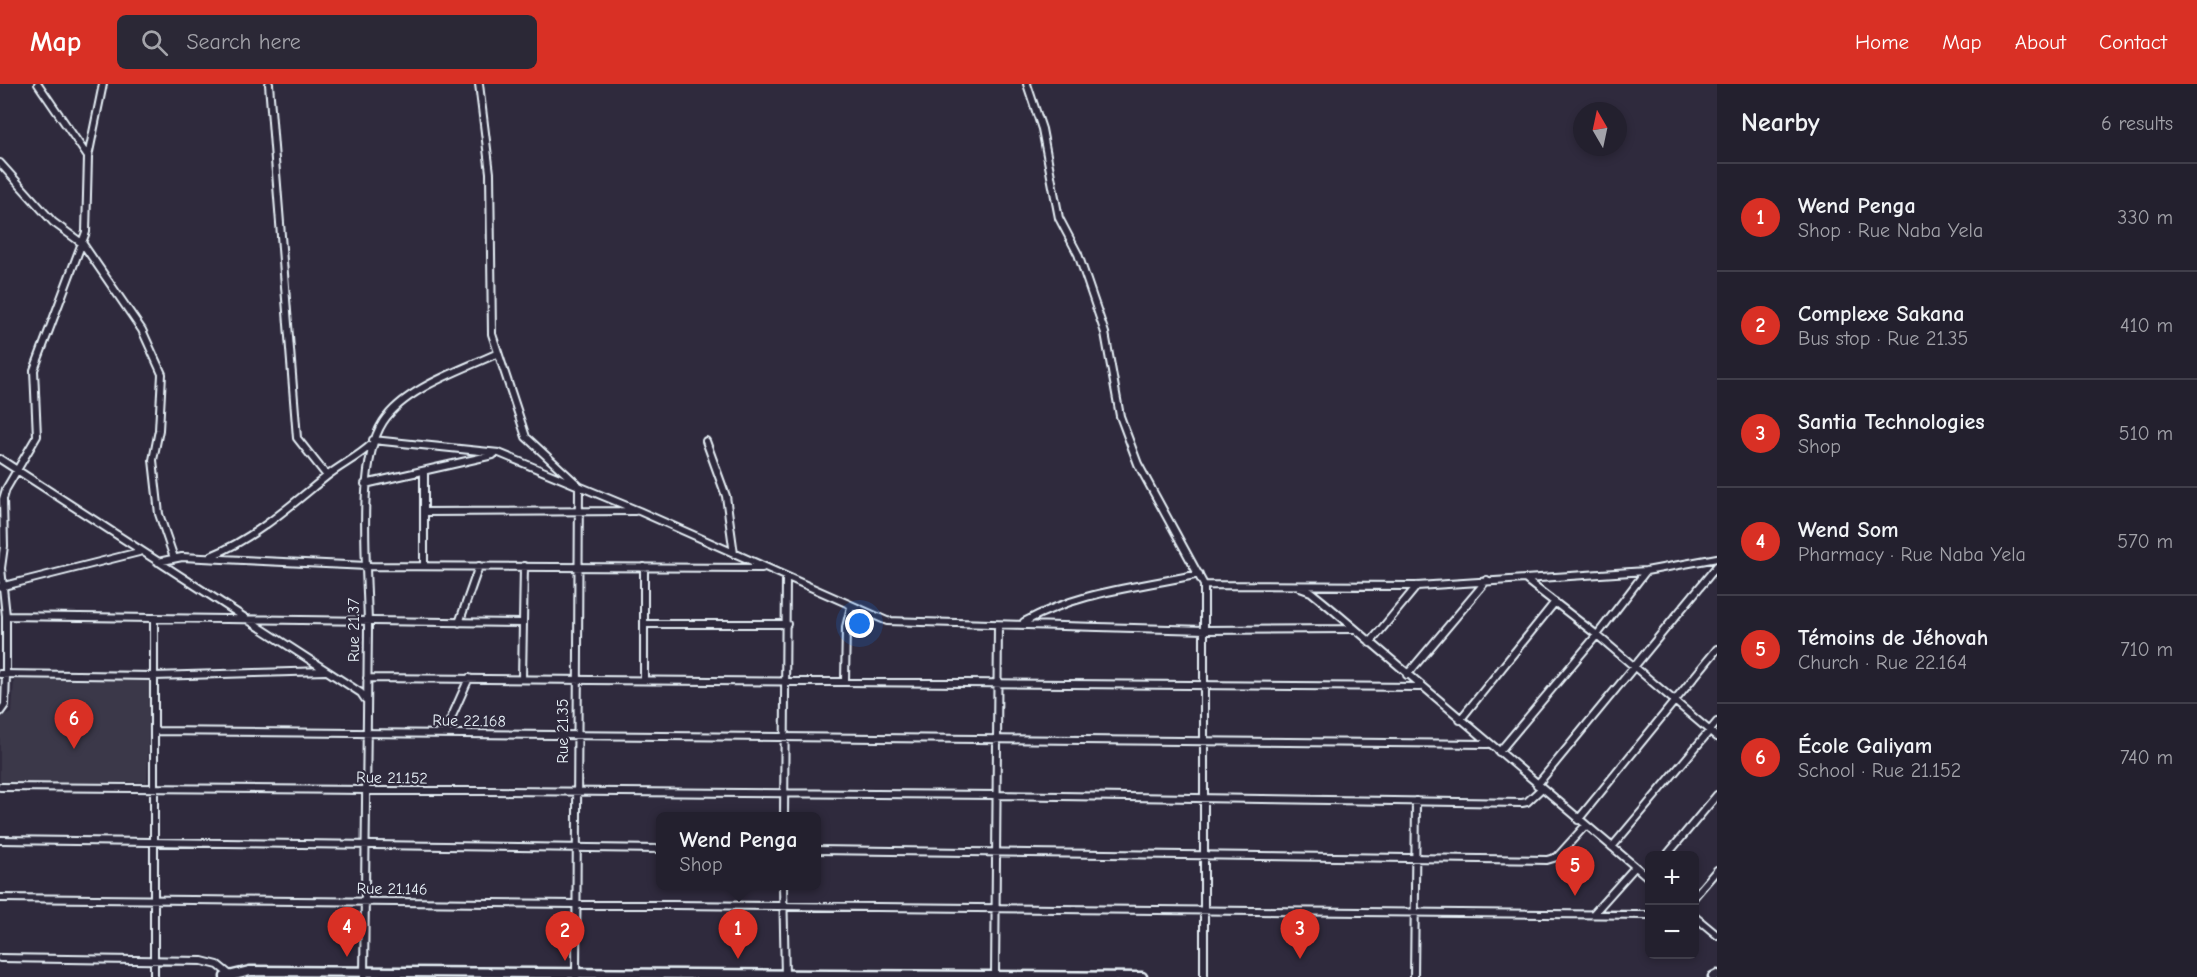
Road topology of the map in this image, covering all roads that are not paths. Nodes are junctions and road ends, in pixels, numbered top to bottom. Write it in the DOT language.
graph roads {
  1 [pos="38,84"];
  2 [pos="103,84"];
  3 [pos="269,84"];
  4 [pos="479,84"];
  5 [pos="1027,84"];
  6 [pos="88,157"];
  7 [pos="0,163"];
  8 [pos="83,244"];
  9 [pos="498,353"];
  10 [pos="706,441"];
  11 [pos="372,442"];
  12 [pos="499,453"];
  13 [pos="0,459"];
  14 [pos="18,469"];
  15 [pos="424,472"];
  16 [pos="327,476"];
  17 [pos="365,484"];
  18 [pos="579,486"];
  19 [pos="579,511"];
  20 [pos="639,511"];
  21 [pos="424,512"];
  22 [pos="139,552"];
  23 [pos="734,554"];
  24 [pos="208,557"];
  25 [pos="174,558"];
  26 [pos="1717,558"];
  27 [pos="158,562"];
  28 [pos="367,566"];
  29 [pos="424,566"];
  30 [pos="479,566"];
  31 [pos="524,566"];
  32 [pos="1717,566"];
  33 [pos="578,567"];
  34 [pos="645,567"];
  35 [pos="765,568"];
  36 [pos="1646,571"];
  37 [pos="1199,574"];
  38 [pos="786,577"];
  39 [pos="1487,580"];
  40 [pos="1526,580"];
  41 [pos="1204,585"];
  42 [pos="1417,585"];
  43 [pos="1,586"];
  44 [pos="1296,587"];
  45 [pos="1555,602"];
  46 [pos="850,607"];
  47 [pos="6,616"];
  48 [pos="154,618"];
  49 [pos="244,620"];
  50 [pos="368,621"];
  51 [pos="459,623"];
  52 [pos="522,623"];
  53 [pos="1022,623"];
  54 [pos="645,624"];
  55 [pos="787,624"];
  56 [pos="998,626"];
  57 [pos="1353,629"];
  58 [pos="1205,630"];
  59 [pos="1597,635"];
  60 [pos="1370,643"];
  61 [pos="1717,649"];
  62 [pos="1635,668"];
  63 [pos="327,671"];
  64 [pos="3,674"];
  65 [pos="1407,675"];
  66 [pos="154,676"];
  67 [pos="367,678"];
  68 [pos="469,678"];
  69 [pos="522,678"];
  70 [pos="576,679"];
  71 [pos="644,680"];
  72 [pos="787,681"];
  73 [pos="845,681"];
  74 [pos="998,684"];
  75 [pos="1205,686"];
  76 [pos="1420,687"];
  77 [pos="365,699"];
  78 [pos="1675,701"];
  79 [pos="0,712"];
  80 [pos="1460,720"];
  81 [pos="1717,722"];
  82 [pos="1710,730"];
  83 [pos="154,731"];
  84 [pos="365,733"];
  85 [pos="444,734"];
  86 [pos="576,736"];
  87 [pos="1717,737"];
  88 [pos="784,739"];
  89 [pos="997,739"];
  90 [pos="1205,742"];
  91 [pos="1488,744"];
  92 [pos="1499,752"];
  93 [pos="0,787"];
  94 [pos="154,787"];
  95 [pos="1539,787"];
  96 [pos="364,791"];
  97 [pos="577,793"];
  98 [pos="784,795"];
  99 [pos="997,795"];
  100 [pos="1717,795"];
  101 [pos="1205,798"];
  102 [pos="1416,801"];
  103 [pos="784,812"];
  104 [pos="1578,820"];
  105 [pos="1585,826"];
  106 [pos="0,840"];
  107 [pos="154,843"];
  108 [pos="364,847"];
  109 [pos="577,848"];
  110 [pos="1612,848"];
  111 [pos="656,849"];
  112 [pos="821,850"];
  113 [pos="1669,851"];
  114 [pos="996,852"];
  115 [pos="1204,855"];
  116 [pos="1416,857"];
  117 [pos="1635,867"];
  118 [pos="1717,870"];
  119 [pos="1645,874"];
  120 [pos="783,890"];
  121 [pos="1699,892"];
  122 [pos="0,898"];
  123 [pos="153,898"];
  124 [pos="364,902"];
  125 [pos="577,904"];
  126 [pos="783,906"];
  127 [pos="996,908"];
  128 [pos="1204,910"];
  129 [pos="1415,912"];
  130 [pos="1594,913"];
  131 [pos="1645,915"];
  132 [pos="1699,919"];
  133 [pos="1717,935"];
  134 [pos="0,958"];
  135 [pos="154,958"];
  136 [pos="364,974"];
  137 [pos="576,975"];
  138 [pos="785,975"];
  139 [pos="227,976"];
  140 [pos="995,976"];
  141 [pos="154,977"];
  142 [pos="1142,977"];
  143 [pos="1203,977"];
  144 [pos="1414,977"];
  1 -- 6 [label="street"];
  2 -- 6 [label="street"];
  3 -- 16 [label="street"];
  4 -- 9 [label="street"];
  5 -- 37 [label="street"];
  6 -- 8 [label="street"];
  7 -- 8 [label="street"];
  8 -- 14 [label="street"];
  8 -- 25 [label="street"];
  9 -- 11 [label="street, Rue 21.37"];
  9 -- 18 [label="street"];
  10 -- 23 [label="street"];
  11 -- 12 [label="street"];
  11 -- 16 [label="street"];
  11 -- 17 [label="street, Rue 21.37"];
  12 -- 15 [label="street"];
  12 -- 18 [label="street"];
  13 -- 14 [label="street"];
  14 -- 22 [label="street"];
  14 -- 43 [label="street"];
  15 -- 17 [label="street"];
  15 -- 21 [label="street"];
  16 -- 24 [label="street"];
  17 -- 28 [label="street, Rue 21.37"];
  18 -- 19 [label="street, Rue 21.35"];
  18 -- 20 [label="street"];
  19 -- 20 [label="street"];
  19 -- 21 [label="street"];
  19 -- 33 [label="street, Rue 21.35"];
  20 -- 23 [label="street"];
  21 -- 29 [label="street"];
  22 -- 27 [label="street"];
  22 -- 43 [label="street"];
  23 -- 35 [label="street"];
  24 -- 25 [label="street"];
  24 -- 28 [label="street"];
  25 -- 27 [label="street"];
  26 -- 36 [label="street"];
  27 -- 49 [label="street"];
  28 -- 29 [label="street"];
  28 -- 50 [label="street, Rue 21.37"];
  29 -- 30 [label="street"];
  30 -- 31 [label="street"];
  30 -- 51 [label="street"];
  31 -- 33 [label="street"];
  31 -- 52 [label="street"];
  32 -- 62 [label="street, Rue 21.152"];
  33 -- 34 [label="street"];
  33 -- 70 [label="street, Rue 21.35"];
  34 -- 35 [label="street"];
  34 -- 54 [label="street"];
  35 -- 38 [label="street"];
  36 -- 40 [label="street"];
  36 -- 59 [label="street"];
  37 -- 41 [label="street"];
  37 -- 53 [label="street"];
  38 -- 46 [label="street"];
  38 -- 55 [label="street"];
  39 -- 40 [label="street"];
  39 -- 42 [label="street"];
  39 -- 65 [label="street"];
  40 -- 45 [label="street"];
  41 -- 44 [label="street"];
  41 -- 58 [label="street"];
  42 -- 44 [label="street"];
  42 -- 60 [label="street"];
  43 -- 47 [label="street"];
  44 -- 57 [label="street"];
  45 -- 59 [label="street"];
  45 -- 80 [label="street"];
  46 -- 56 [label="street"];
  46 -- 73 [label="street"];
  47 -- 48 [label="street"];
  47 -- 64 [label="street"];
  48 -- 49 [label="street"];
  48 -- 66 [label="street"];
  49 -- 50 [label="street"];
  49 -- 63 [label="street"];
  50 -- 51 [label="street"];
  50 -- 67 [label="street, Rue 21.37"];
  51 -- 52 [label="street"];
  52 -- 69 [label="street"];
  53 -- 56 [label="street"];
  53 -- 58 [label="street"];
  54 -- 55 [label="street"];
  54 -- 71 [label="street"];
  55 -- 72 [label="street"];
  56 -- 74 [label="street"];
  57 -- 58 [label="street"];
  57 -- 60 [label="street"];
  58 -- 75 [label="street"];
  59 -- 62 [label="street"];
  59 -- 92 [label="street"];
  60 -- 65 [label="street"];
  61 -- 78 [label="street"];
  62 -- 78 [label="street"];
  62 -- 95 [label="street, Rue 21.152"];
  63 -- 66 [label="street"];
  63 -- 77 [label="street"];
  64 -- 66 [label="street"];
  64 -- 79 [label="street"];
  65 -- 76 [label="street"];
  66 -- 83 [label="street"];
  67 -- 68 [label="street"];
  67 -- 77 [label="street, Rue 21.37"];
  68 -- 69 [label="street"];
  68 -- 85 [label="street"];
  69 -- 70 [label="street"];
  70 -- 71 [label="street"];
  70 -- 86 [label="street, Rue 21.35"];
  71 -- 72 [label="street"];
  72 -- 73 [label="street"];
  72 -- 88 [label="street"];
  73 -- 74 [label="street"];
  74 -- 75 [label="street"];
  74 -- 89 [label="street"];
  75 -- 76 [label="street"];
  75 -- 90 [label="street"];
  76 -- 80 [label="street"];
  77 -- 84 [label="street, Rue 21.37"];
  78 -- 82 [label="street"];
  78 -- 104 [label="street"];
  80 -- 91 [label="street"];
  81 -- 82 [label="street"];
  82 -- 87 [label="street"];
  82 -- 110 [label="street"];
  83 -- 84 [label="street, Rue 22.168"];
  83 -- 94 [label="street"];
  84 -- 85 [label="street, Rue 22.168"];
  84 -- 96 [label="street, Rue 21.37"];
  85 -- 86 [label="street, Rue 22.168"];
  86 -- 88 [label="street, Rue 22.168"];
  86 -- 97 [label="street, Rue 21.35"];
  88 -- 89 [label="street, Rue 22.168"];
  88 -- 98 [label="street"];
  89 -- 90 [label="street, Rue 22.168"];
  89 -- 99 [label="street"];
  90 -- 91 [label="street, Rue 22.168"];
  90 -- 101 [label="street"];
  91 -- 92 [label="street"];
  92 -- 95 [label="street"];
  93 -- 94 [label="street, Rue 21.152"];
  94 -- 96 [label="street, Rue 21.152"];
  94 -- 107 [label="street"];
  95 -- 102 [label="street, Rue 21.152"];
  95 -- 104 [label="street"];
  96 -- 97 [label="street, Rue 21.152"];
  96 -- 108 [label="street, Rue 21.37"];
  97 -- 98 [label="street, Rue 21.152"];
  97 -- 109 [label="street, Rue 21.35"];
  98 -- 99 [label="street, Rue 21.152"];
  98 -- 103 [label="street"];
  99 -- 101 [label="street, Rue 21.152"];
  99 -- 114 [label="street"];
  100 -- 113 [label="street"];
  101 -- 102 [label="street, Rue 21.152"];
  101 -- 115 [label="street"];
  102 -- 116 [label="street"];
  104 -- 105 [label="street"];
  105 -- 110 [label="street"];
  105 -- 116 [label="street"];
  106 -- 107 [label="street"];
  107 -- 108 [label="street"];
  107 -- 123 [label="street"];
  108 -- 109 [label="street"];
  108 -- 124 [label="street, Rue 21.37"];
  109 -- 111 [label="street"];
  109 -- 125 [label="street, Rue 21.35"];
  110 -- 117 [label="street"];
  112 -- 114 [label="street"];
  114 -- 115 [label="street"];
  114 -- 127 [label="street"];
  115 -- 116 [label="street"];
  115 -- 128 [label="street"];
  116 -- 129 [label="street"];
  117 -- 119 [label="street"];
  117 -- 130 [label="street"];
  118 -- 121 [label="street"];
  120 -- 126 [label="street"];
  122 -- 123 [label="street, Rue 21.146"];
  123 -- 124 [label="street, Rue 21.146"];
  123 -- 135 [label="street"];
  124 -- 125 [label="street, Rue 21.146"];
  124 -- 136 [label="street, Rue 21.37"];
  125 -- 126 [label="street, Rue 21.146"];
  125 -- 137 [label="street, Rue 21.35"];
  126 -- 127 [label="street, Rue 21.146"];
  126 -- 138 [label="street"];
  127 -- 128 [label="street, Rue 21.146"];
  127 -- 140 [label="street"];
  128 -- 129 [label="street, Rue 21.146"];
  128 -- 143 [label="street"];
  129 -- 130 [label="street, Rue 21.146"];
  129 -- 144 [label="street"];
  130 -- 131 [label="street, Rue 21.146"];
  132 -- 133 [label="street"];
  134 -- 135 [label="street"];
  135 -- 139 [label="street"];
  135 -- 141 [label="street"];
  136 -- 137 [label="street"];
  136 -- 139 [label="street"];
  137 -- 138 [label="street"];
  138 -- 140 [label="street"];
  140 -- 142 [label="street"];
}
